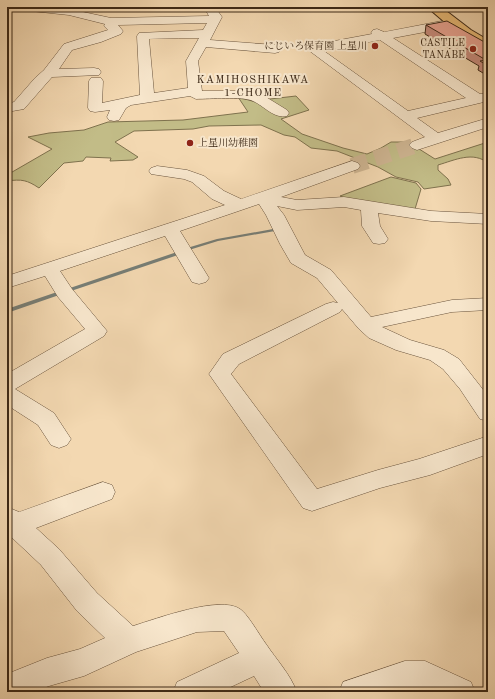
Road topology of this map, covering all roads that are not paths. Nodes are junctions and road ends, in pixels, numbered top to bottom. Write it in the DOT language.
graph roads {
  1 [pos="176,7"];
  2 [pos="470,7"];
  3 [pos="41,8"];
  4 [pos="439,8"];
  5 [pos="19,9"];
  6 [pos="212,13"];
  7 [pos="184,16"];
  8 [pos="115,22"];
  9 [pos="453,23"];
  10 [pos="368,28"];
  11 [pos="383,36"];
  12 [pos="488,38"];
  13 [pos="205,39"];
  14 [pos="488,46"];
  15 [pos="275,49"];
  16 [pos="49,73"];
  17 [pos="195,91"];
  18 [pos="147,97"];
  19 [pos="483,98"];
  20 [pos="121,104"];
  21 [pos="7,108"];
  22 [pos="282,113"];
  23 [pos="406,116"];
  24 [pos="114,117"];
  25 [pos="488,122"];
  26 [pos="432,135"];
  27 [pos="417,145"];
  28 [pos="352,166"];
  29 [pos="157,171"];
  30 [pos="262,198"];
  31 [pos="240,205"];
  32 [pos="369,206"];
  33 [pos="488,219"];
  34 [pos="170,228"];
  35 [pos="379,239"];
  36 [pos="49,268"];
  37 [pos="199,278"];
  38 [pos="7,282"];
  39 [pos="488,304"];
  40 [pos="340,305"];
  41 [pos="366,324"];
  42 [pos="7,384"];
  43 [pos="481,393"];
  44 [pos="7,394"];
  45 [pos="488,413"];
  46 [pos="59,439"];
  47 [pos="488,445"];
  48 [pos="103,492"];
  49 [pos="13,528"];
  50 [pos="130,640"];
  51 [pos="260,658"];
  52 [pos="7,688"];
  53 [pos="188,692"];
  54 [pos="282,692"];
  55 [pos="354,692"];
  56 [pos="460,692"];
  1 -- 7 [label="street"];
  2 -- 4 [label="street"];
  3 -- 5 [label="street"];
  3 -- 8 [label="street"];
  4 -- 9 [label="highway"];
  4 -- 12 [label="highway"];
  6 -- 8 [label="street"];
  6 -- 13 [label="street"];
  8 -- 16 [label="street"];
  9 -- 11 [label="street"];
  9 -- 14 [label="highway"];
  10 -- 11 [label="street"];
  11 -- 19 [label="street"];
  11 -- 23 [label="street"];
  13 -- 15 [label="street"];
  13 -- 17 [label="street"];
  13 -- 18 [label="street"];
  16 -- 20 [label="street"];
  16 -- 21 [label="street"];
  17 -- 18 [label="street"];
  17 -- 22 [label="street"];
  18 -- 20 [label="street"];
  19 -- 23 [label="street"];
  20 -- 24 [label="street"];
  23 -- 26 [label="street"];
  25 -- 27 [label="street"];
  28 -- 30 [label="street"];
  29 -- 31 [label="street"];
  30 -- 31 [label="street"];
  30 -- 32 [label="street"];
  30 -- 40 [label="street"];
  31 -- 34 [label="street"];
  32 -- 33 [label="street"];
  32 -- 35 [label="street"];
  34 -- 36 [label="street"];
  34 -- 37 [label="street"];
  36 -- 38 [label="street"];
  36 -- 42 [label="street"];
  39 -- 41 [label="street"];
  40 -- 41 [label="street"];
  40 -- 47 [label="street"];
  41 -- 43 [label="street"];
  43 -- 45 [label="street"];
  44 -- 46 [label="street"];
  48 -- 49 [label="street"];
  49 -- 50 [label="street"];
  50 -- 51 [label="street"];
  50 -- 52 [label="street"];
  51 -- 53 [label="street"];
  51 -- 54 [label="street"];
  55 -- 56 [label="street"];
}
